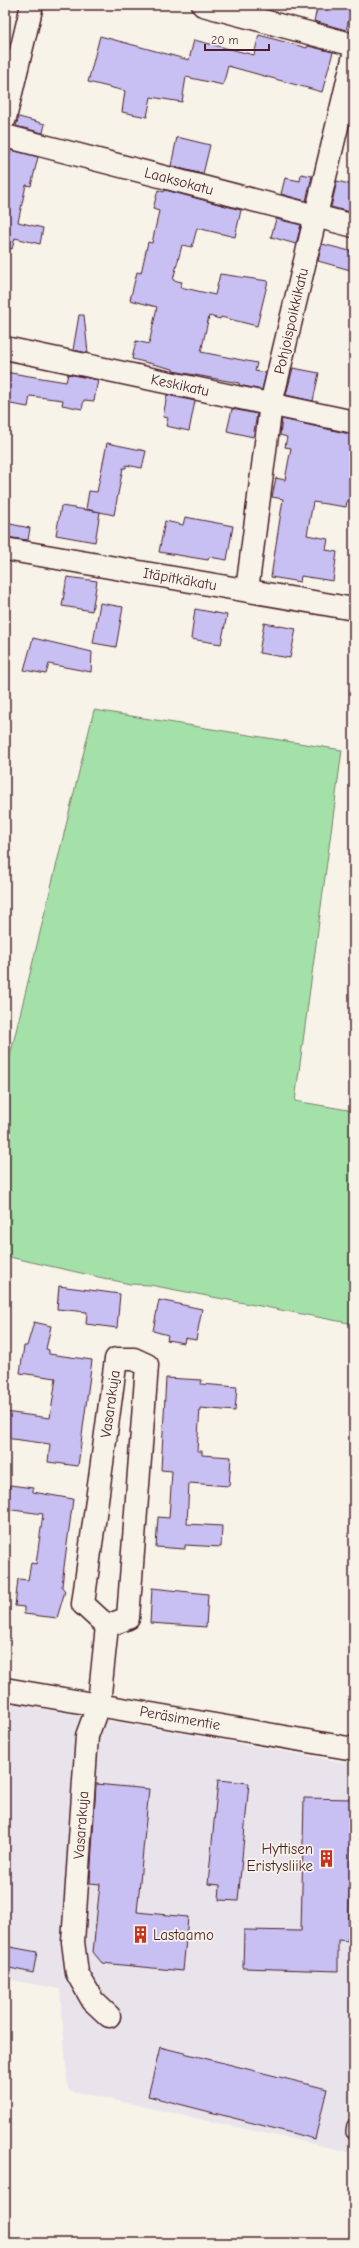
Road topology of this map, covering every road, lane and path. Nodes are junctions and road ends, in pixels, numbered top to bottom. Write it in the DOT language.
graph roads {
  1 [pos="32,5"];
  2 [pos="203,5"];
  3 [pos="354,45"];
  4 [pos="354,55"];
  5 [pos="5,118"];
  6 [pos="5,136"];
  7 [pos="315,216"];
  8 [pos="354,226"];
  9 [pos="5,348"];
  10 [pos="272,404"];
  11 [pos="354,422"];
  12 [pos="5,549"];
  13 [pos="247,590"];
  14 [pos="354,609"];
  15 [pos="107,1626"];
  16 [pos="5,1689"];
  17 [pos="99,1703"];
  18 [pos="354,1748"];
  19 [pos="109,2016"];
  1 -- 5 [label="street"];
  2 -- 3 [label="street"];
  4 -- 7 [label="street, Pohjoispoikkikatu"];
  6 -- 7 [label="street, Laaksokatu"];
  7 -- 8 [label="street, Laaksokatu"];
  7 -- 10 [label="street, Pohjoispoikkikatu"];
  9 -- 10 [label="street, Keskikatu"];
  10 -- 11 [label="street, Keskikatu"];
  10 -- 13 [label="street, Pohjoispoikkikatu"];
  12 -- 13 [label="street, Itäpitkäkatu"];
  13 -- 14 [label="street, Itäpitkäkatu"];
  15 -- 15 [label="street, Vasarakuja"];
  15 -- 17 [label="street, Vasarakuja"];
  16 -- 17 [label="street, Peräsimentie"];
  17 -- 18 [label="street, Peräsimentie"];
  17 -- 19 [label="street, Vasarakuja"];
}
